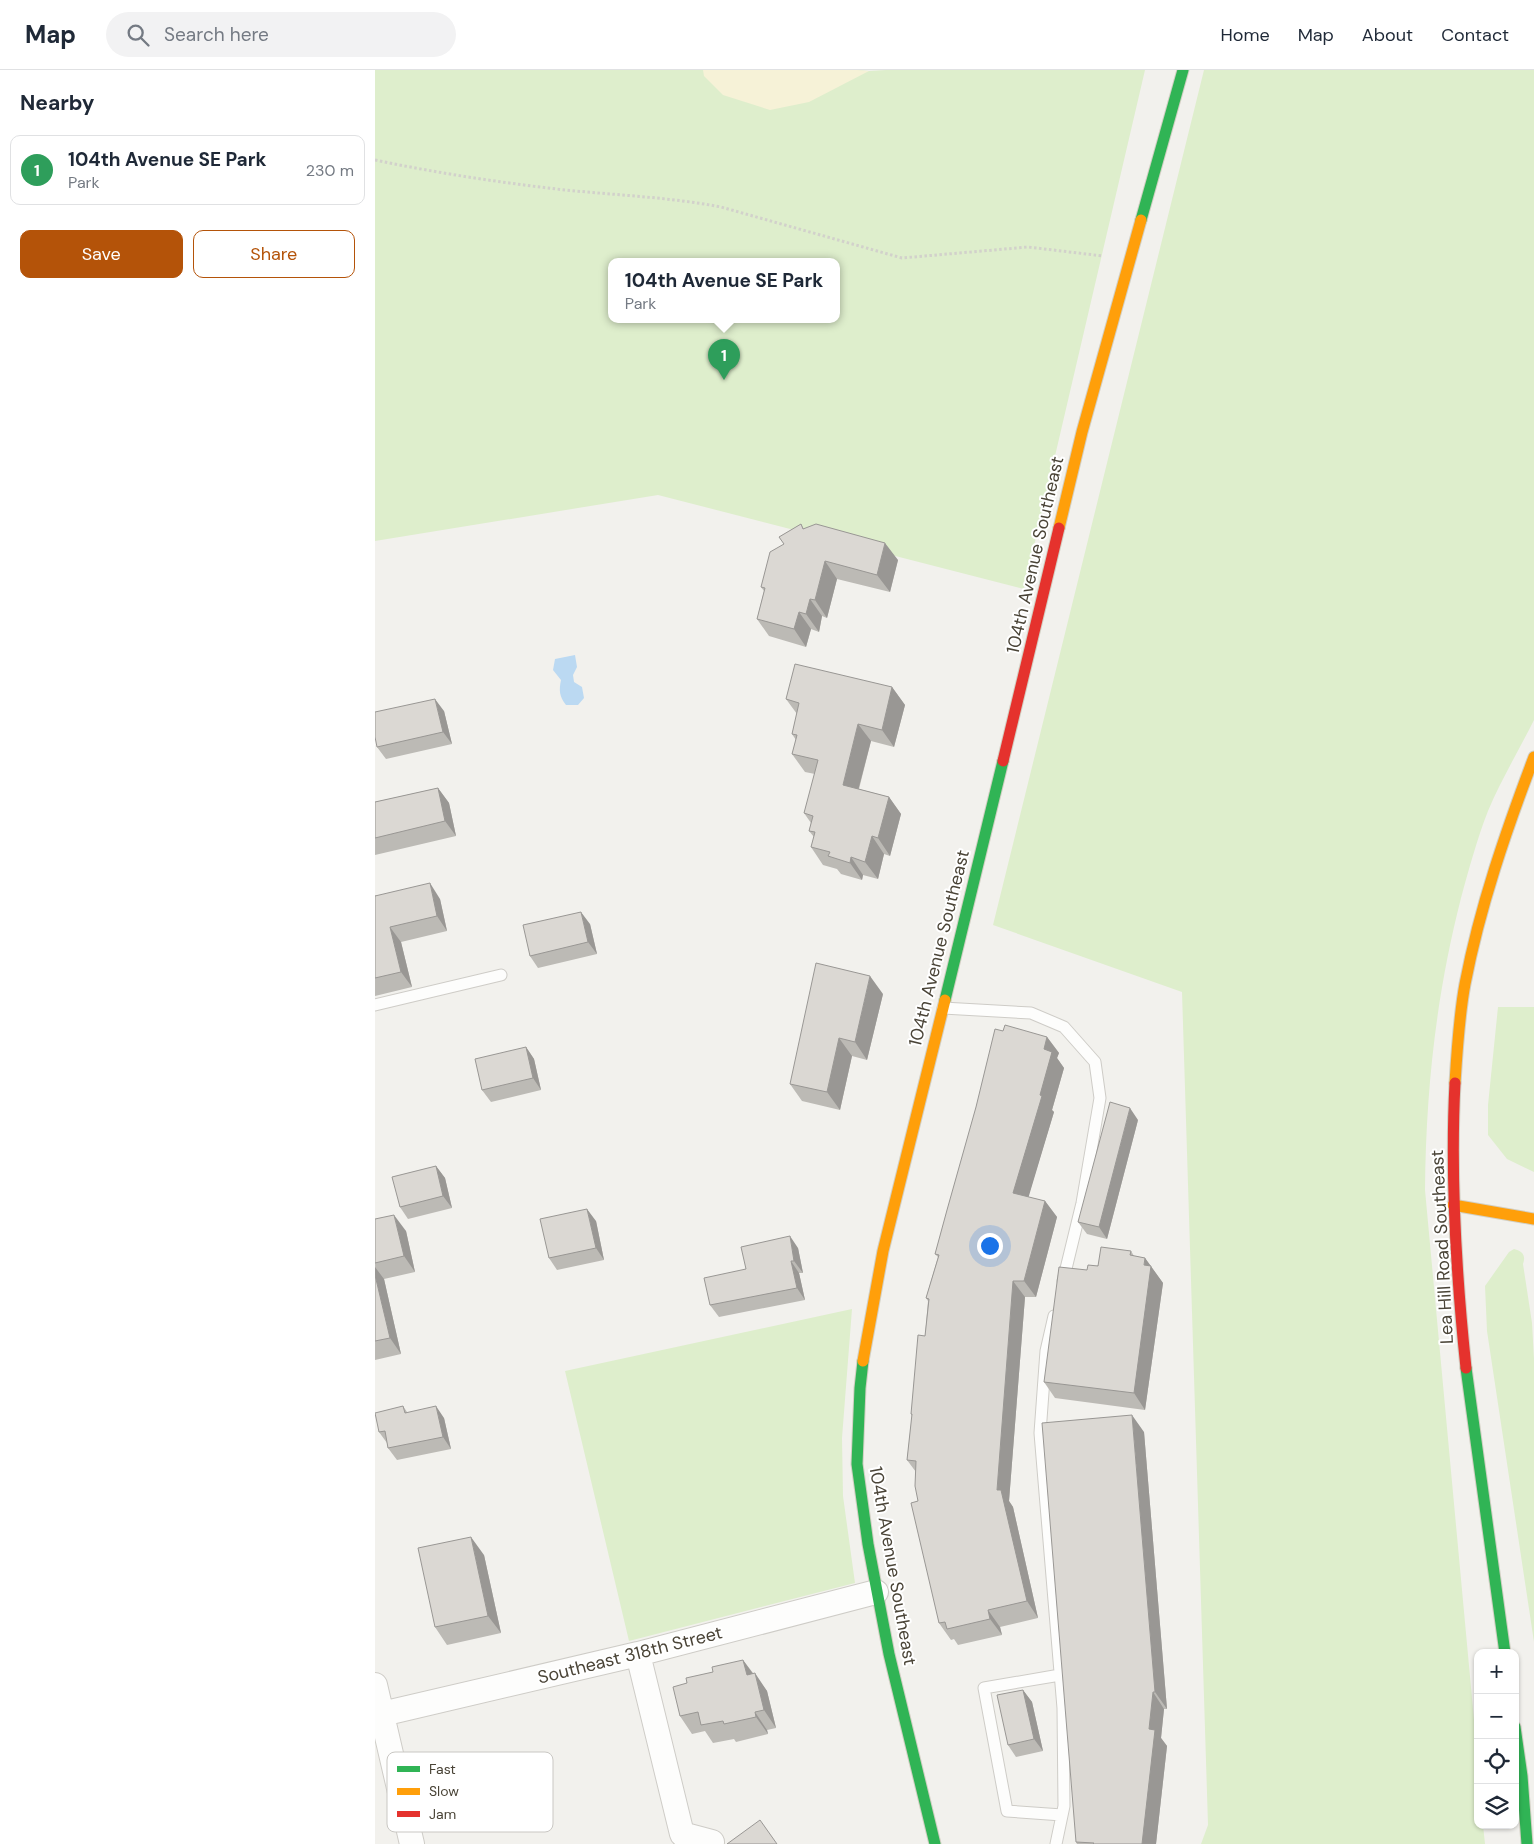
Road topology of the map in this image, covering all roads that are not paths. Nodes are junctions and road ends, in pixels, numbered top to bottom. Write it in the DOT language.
graph roads {
  1 [pos="1183,70"];
  2 [pos="1534,757"];
  3 [pos="501,974"];
  4 [pos="375,1005"];
  5 [pos="942,1008"];
  6 [pos="1453,1205"];
  7 [pos="1534,1219"];
  8 [pos="877,1592"];
  9 [pos="1504,1649"];
  10 [pos="639,1654"];
  11 [pos="1060,1675"];
  12 [pos="375,1685"];
  13 [pos="382,1714"];
  14 [pos="1517,1739"];
  15 [pos="391,1752"];
  16 [pos="1062,1815"];
  17 [pos="712,1842"];
  18 [pos="935,1844"];
  19 [pos="1056,1844"];
  20 [pos="1527,1844"];
  1 -- 5 [label="street, 104th Avenue Southeast"];
  2 -- 6 [label="street, Lea Hill Road Southeast"];
  3 -- 4 [label="lane"];
  5 -- 8 [label="street, 104th Avenue Southeast"];
  5 -- 11 [label="lane"];
  6 -- 7 [label="street"];
  6 -- 9 [label="street, Lea Hill Road Southeast"];
  8 -- 10 [label="street, Southeast 318th Street"];
  8 -- 18 [label="street, 104th Avenue Southeast"];
  10 -- 13 [label="street, Southeast 318th Street"];
  10 -- 17 [label="street"];
  11 -- 16 [label="lane"];
  11 -- 16 [label="lane"];
  12 -- 13 [label="street"];
  13 -- 15 [label="street"];
  14 -- 20 [label="street"];
  16 -- 19 [label="lane"];
}
